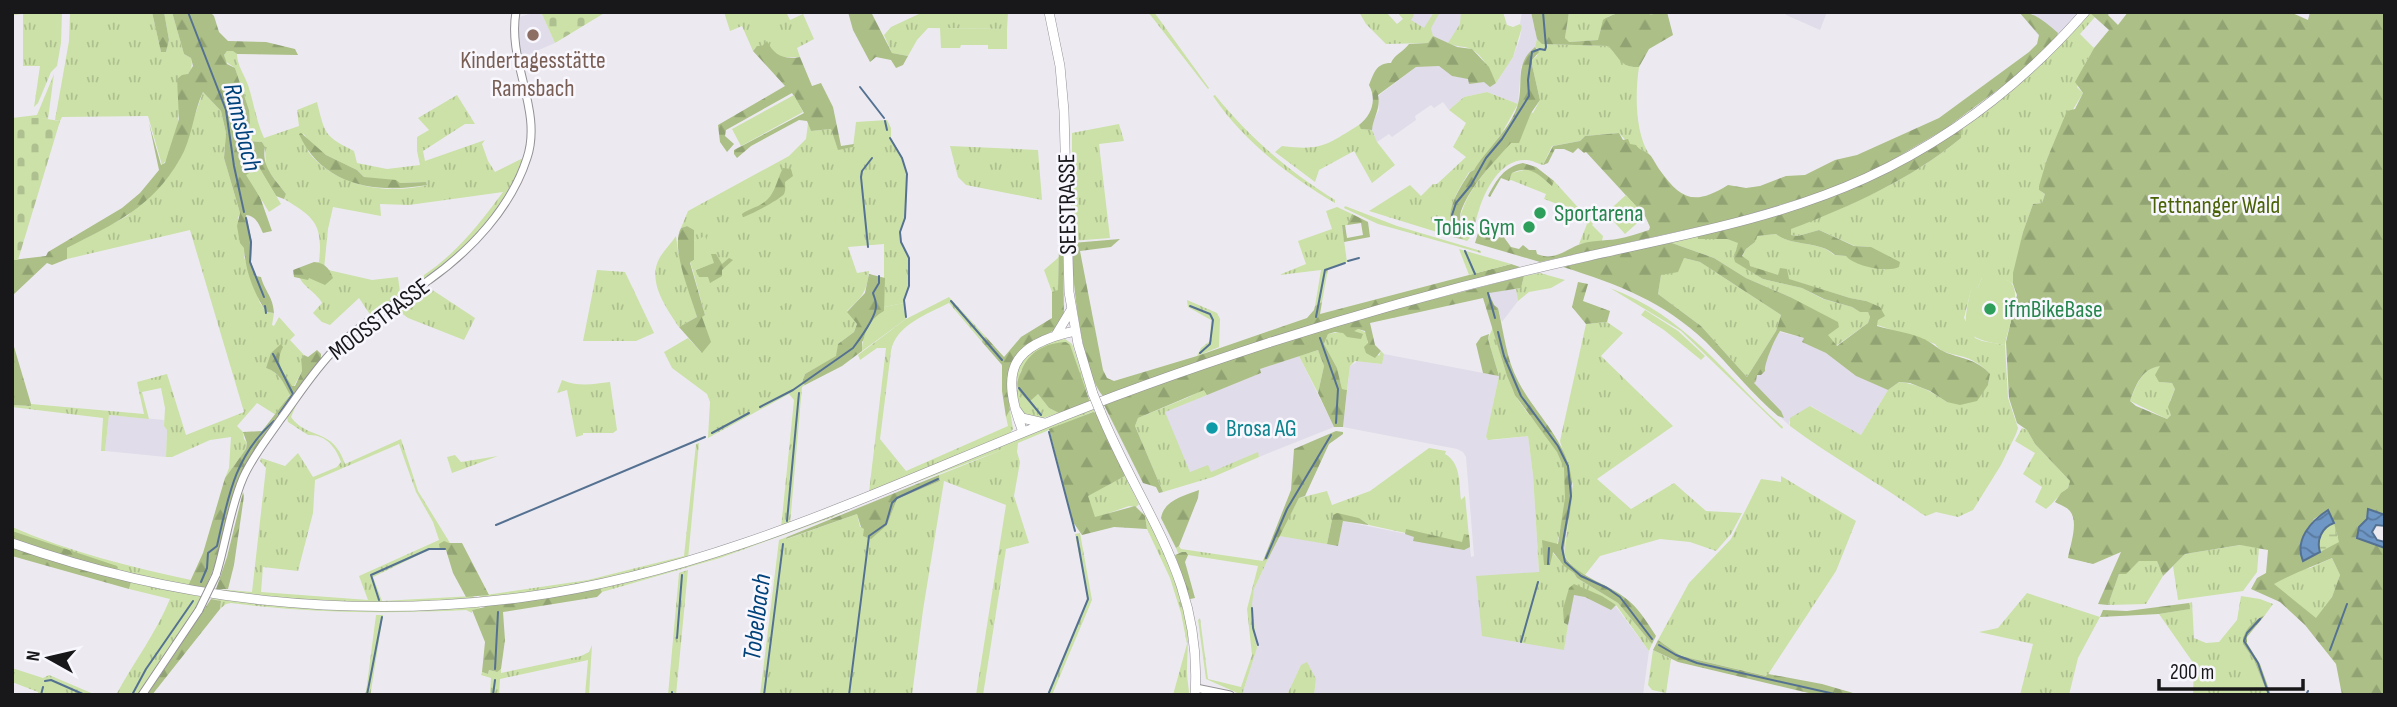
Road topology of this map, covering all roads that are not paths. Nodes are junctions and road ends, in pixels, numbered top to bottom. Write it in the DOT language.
graph roads {
  1 [pos="516,12"];
  2 [pos="1049,12"];
  3 [pos="2085,12"];
  4 [pos="1071,310"];
  5 [pos="1075,331"];
  6 [pos="1056,336"];
  7 [pos="1015,410"];
  8 [pos="1045,423"];
  9 [pos="1023,432"];
  10 [pos="12,542"];
  11 [pos="1196,691"];
  12 [pos="1222,694"];
  13 [pos="142,695"];
  1 -- 13 [label="street, MOOSSTRASSE, bridge"];
  2 -- 4 [label="main road, SEESTRASSE"];
  3 -- 8 [label="main road"];
  4 -- 5 [label="main road, SEESTRASSE"];
  4 -- 6 [label="main road"];
  5 -- 6 [label="main road"];
  5 -- 11 [label="main road, SEESTRASSE, bridge"];
  6 -- 7 [label="main road"];
  7 -- 8 [label="main road"];
  7 -- 9 [label="main road"];
  8 -- 9 [label="main road"];
  9 -- 10 [label="main road"];
  11 -- 12 [label="street"];
}
